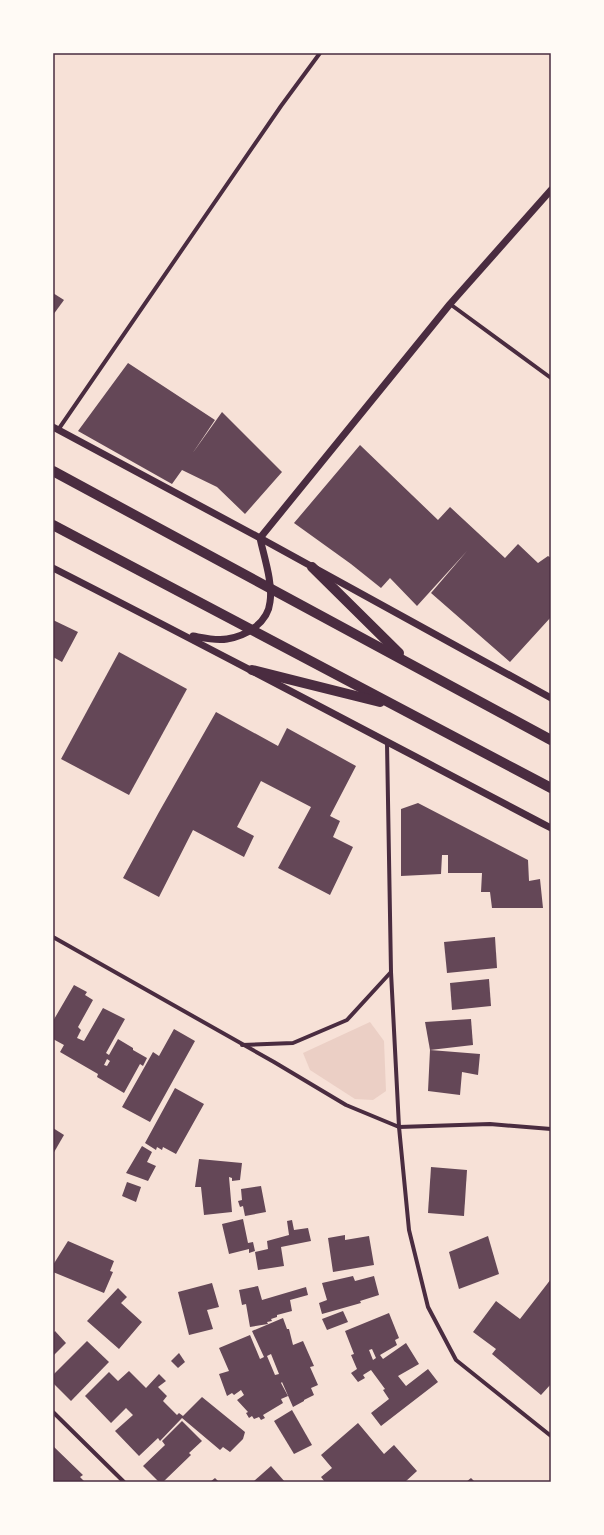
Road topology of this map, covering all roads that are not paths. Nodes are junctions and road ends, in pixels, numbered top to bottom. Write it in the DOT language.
graph roads {
  1 [pos="320,53"];
  2 [pos="551,190"];
  3 [pos="450,304"];
  4 [pos="551,378"];
  5 [pos="55,428"];
  6 [pos="53,471"];
  7 [pos="53,525"];
  8 [pos="260,538"];
  9 [pos="53,568"];
  10 [pos="312,568"];
  11 [pos="270,588"];
  12 [pos="251,630"];
  13 [pos="186,635"];
  14 [pos="407,662"];
  15 [pos="252,670"];
  16 [pos="551,698"];
  17 [pos="396,706"];
  18 [pos="551,740"];
  19 [pos="387,743"];
  20 [pos="551,788"];
  21 [pos="551,828"];
  22 [pos="53,937"];
  23 [pos="391,972"];
  24 [pos="242,1045"];
  25 [pos="399,1127"];
  26 [pos="551,1129"];
  27 [pos="53,1412"];
  28 [pos="551,1436"];
  29 [pos="124,1482"];
  1 -- 5 [label="street"];
  2 -- 3 [label="street"];
  3 -- 4 [label="street"];
  3 -- 8 [label="street"];
  5 -- 8 [label="street"];
  6 -- 11 [label="main road"];
  7 -- 12 [label="main road"];
  8 -- 10 [label="street"];
  8 -- 11 [label="street"];
  9 -- 13 [label="street"];
  10 -- 14 [label="main road"];
  10 -- 16 [label="street"];
  11 -- 12 [label="street"];
  11 -- 14 [label="main road"];
  12 -- 13 [label="street"];
  12 -- 17 [label="main road"];
  13 -- 15 [label="street"];
  14 -- 18 [label="main road"];
  15 -- 17 [label="main road"];
  15 -- 19 [label="street"];
  17 -- 20 [label="main road"];
  19 -- 21 [label="street"];
  19 -- 23 [label="street"];
  22 -- 24 [label="street"];
  23 -- 24 [label="street"];
  23 -- 25 [label="street"];
  24 -- 25 [label="street"];
  25 -- 26 [label="street"];
  25 -- 28 [label="street"];
  27 -- 29 [label="street"];
}
